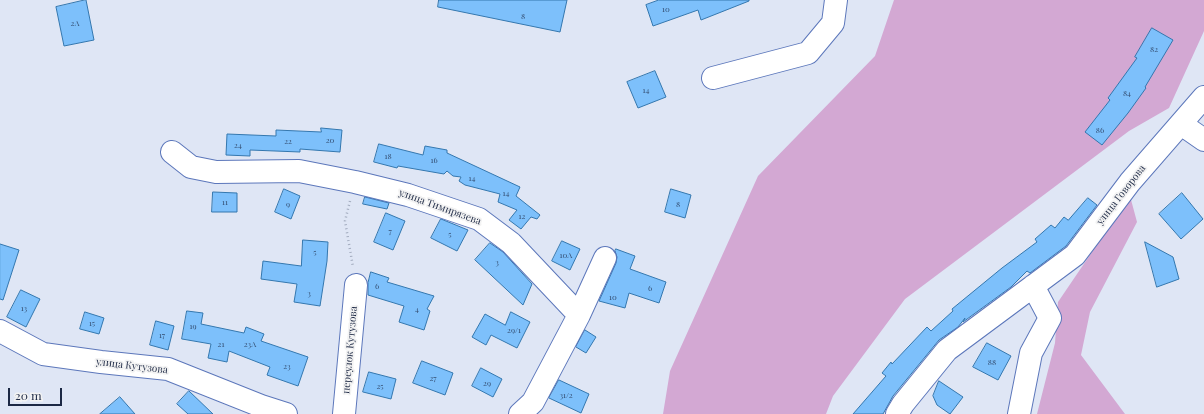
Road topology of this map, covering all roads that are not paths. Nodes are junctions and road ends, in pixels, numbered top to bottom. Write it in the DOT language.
graph roads {
  1 [pos="836,0"];
  2 [pos="713,78"];
  3 [pos="1204,97"];
  4 [pos="1181,124"];
  5 [pos="1204,140"];
  6 [pos="172,152"];
  7 [pos="605,258"];
  8 [pos="356,285"];
  9 [pos="1033,286"];
  10 [pos="579,315"];
  11 [pos="0,331"];
  12 [pos="532,410"];
  13 [pos="286,414"];
  14 [pos="344,414"];
  15 [pos="897,414"];
  16 [pos="1019,414"];
  1 -- 2 [label="street"];
  3 -- 4 [label="street, улица Говорова"];
  4 -- 5 [label="street"];
  4 -- 9 [label="street, улица Говорова"];
  6 -- 10 [label="street, улица Тимирязева"];
  7 -- 10 [label="street"];
  8 -- 14 [label="street, переулок Кутузова"];
  9 -- 15 [label="street, улица Говорова"];
  9 -- 16 [label="street"];
  10 -- 12 [label="street"];
  11 -- 13 [label="street, улица Кутузова"];
}
